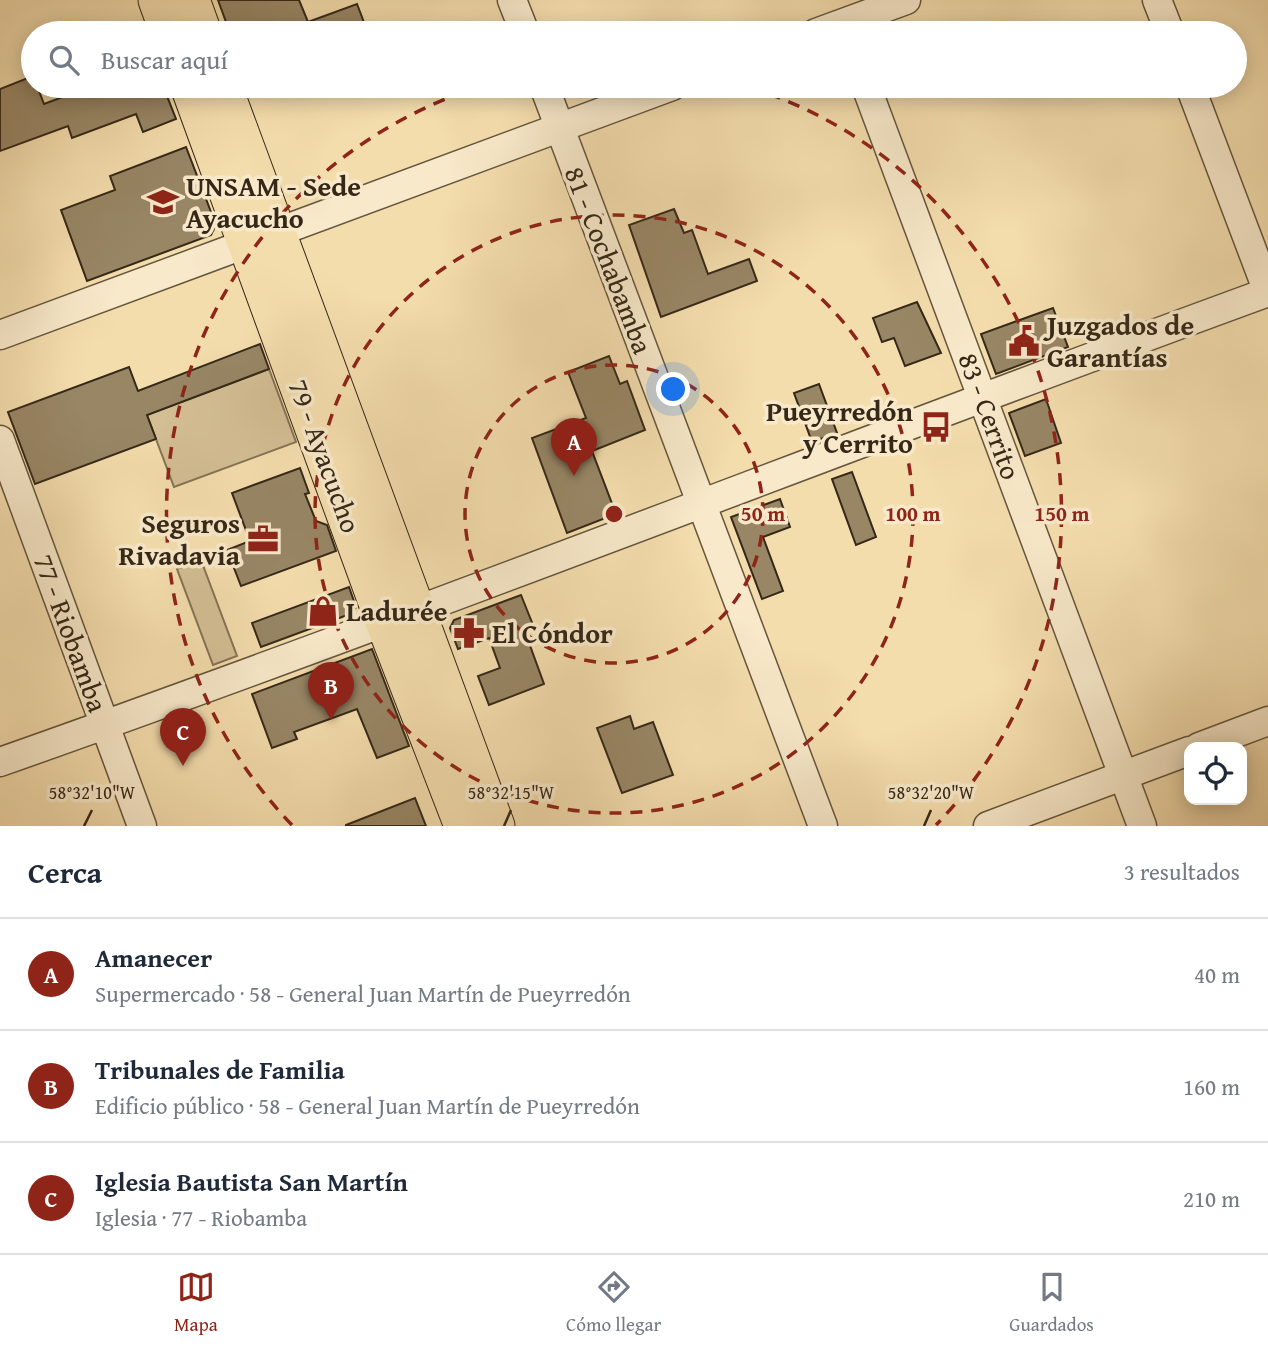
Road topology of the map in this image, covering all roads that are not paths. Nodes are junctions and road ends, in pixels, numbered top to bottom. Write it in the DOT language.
graph roads {
  1 [pos="157,0"];
  2 [pos="191,0"];
  3 [pos="512,0"];
  4 [pos="906,0"];
  5 [pos="1157,0"];
  6 [pos="842,19"];
  7 [pos="165,21"];
  8 [pos="199,21"];
  9 [pos="520,21"];
  10 [pos="1165,21"];
  11 [pos="195,98"];
  12 [pos="226,98"];
  13 [pos="548,98"];
  14 [pos="639,98"];
  15 [pos="870,98"];
  16 [pos="1195,98"];
  17 [pos="559,127"];
  18 [pos="262,239"];
  19 [pos="1268,292"];
  20 [pos="0,335"];
  21 [pos="982,396"];
  22 [pos="0,440"];
  23 [pos="702,505"];
  24 [pos="401,618"];
  25 [pos="1268,721"];
  26 [pos="105,726"];
  27 [pos="1212,742"];
  28 [pos="1184,753"];
  29 [pos="0,762"];
  30 [pos="1124,775"];
  31 [pos="142,826"];
  32 [pos="463,826"];
  33 [pos="496,826"];
  34 [pos="823,826"];
  35 [pos="988,826"];
  36 [pos="1142,826"];
  1 -- 7 [label="main road"];
  2 -- 8 [label="main road"];
  3 -- 9 [label="street"];
  4 -- 6 [label="street"];
  5 -- 10 [label="street"];
  11 -- 18 [label="main road, 79 - Ayacucho"];
  12 -- 18 [label="main road, 79 - Ayacucho"];
  13 -- 17 [label="street, 81 - Cochabamba"];
  14 -- 17 [label="street"];
  15 -- 21 [label="street, 83 - Cerrito"];
  16 -- 19 [label="street"];
  17 -- 18 [label="street"];
  17 -- 23 [label="street, 81 - Cochabamba"];
  18 -- 20 [label="street"];
  18 -- 24 [label="main road, 79 - Ayacucho"];
  19 -- 21 [label="street"];
  21 -- 23 [label="street"];
  21 -- 30 [label="street, 83 - Cerrito"];
  22 -- 26 [label="street, 77 - Riobamba"];
  23 -- 24 [label="street"];
  23 -- 34 [label="street, 81 - Cochabamba"];
  24 -- 26 [label="street"];
  24 -- 32 [label="main road, 79 - Ayacucho"];
  24 -- 33 [label="main road, 79 - Ayacucho"];
  25 -- 27 [label="street"];
  26 -- 29 [label="street"];
  26 -- 31 [label="street, 77 - Riobamba"];
  28 -- 30 [label="street"];
  30 -- 35 [label="street"];
  30 -- 36 [label="street, 83 - Cerrito"];
}
